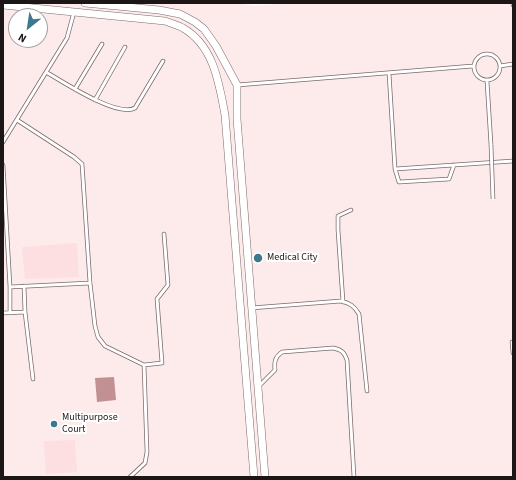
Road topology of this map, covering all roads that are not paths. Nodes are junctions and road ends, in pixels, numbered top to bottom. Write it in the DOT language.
graph roads {
  1 [pos="85,3"];
  2 [pos="3,5"];
  3 [pos="74,12"];
  4 [pos="102,44"];
  5 [pos="126,47"];
  6 [pos="218,50"];
  7 [pos="210,56"];
  8 [pos="163,61"];
  9 [pos="513,64"];
  10 [pos="473,66"];
  11 [pos="500,66"];
  12 [pos="46,72"];
  13 [pos="389,73"];
  14 [pos="487,81"];
  15 [pos="237,85"];
  16 [pos="75,88"];
  17 [pos="95,100"];
  18 [pos="17,120"];
  19 [pos="3,142"];
  20 [pos="513,161"];
  21 [pos="3,165"];
  22 [pos="454,165"];
  23 [pos="395,169"];
  24 [pos="493,199"];
  25 [pos="351,210"];
  26 [pos="164,234"];
  27 [pos="3,252"];
  28 [pos="8,252"];
  29 [pos="90,283"];
  30 [pos="24,286"];
  31 [pos="10,287"];
  32 [pos="343,302"];
  33 [pos="251,308"];
  34 [pos="25,312"];
  35 [pos="10,313"];
  36 [pos="3,314"];
  37 [pos="513,342"];
  38 [pos="513,353"];
  39 [pos="144,365"];
  40 [pos="33,379"];
  41 [pos="258,389"];
  42 [pos="367,391"];
  43 [pos="130,477"];
  44 [pos="254,477"];
  45 [pos="264,477"];
  46 [pos="354,477"];
  1 -- 6 [label="street"];
  2 -- 3 [label="street"];
  3 -- 7 [label="street"];
  3 -- 12 [label="lane"];
  4 -- 16 [label="lane"];
  5 -- 17 [label="lane"];
  6 -- 7 [label="street"];
  6 -- 15 [label="street"];
  7 -- 44 [label="street"];
  8 -- 17 [label="lane"];
  9 -- 11 [label="lane"];
  10 -- 11 [label="lane"];
  10 -- 13 [label="lane"];
  10 -- 14 [label="lane"];
  11 -- 14 [label="lane"];
  12 -- 16 [label="lane"];
  12 -- 18 [label="lane"];
  13 -- 15 [label="lane"];
  13 -- 23 [label="lane"];
  14 -- 24 [label="lane, bridge"];
  15 -- 33 [label="street"];
  16 -- 17 [label="lane"];
  18 -- 19 [label="lane"];
  18 -- 29 [label="lane"];
  20 -- 22 [label="lane"];
  21 -- 28 [label="lane"];
  22 -- 23 [label="lane"];
  22 -- 23 [label="lane"];
  25 -- 32 [label="lane"];
  26 -- 39 [label="lane"];
  27 -- 28 [label="lane"];
  28 -- 31 [label="lane"];
  29 -- 30 [label="lane"];
  29 -- 39 [label="lane"];
  30 -- 31 [label="lane"];
  30 -- 34 [label="lane"];
  31 -- 35 [label="lane"];
  32 -- 33 [label="lane"];
  32 -- 42 [label="lane"];
  33 -- 41 [label="street"];
  34 -- 35 [label="lane"];
  34 -- 40 [label="lane"];
  35 -- 36 [label="lane"];
  37 -- 38 [label="lane"];
  39 -- 43 [label="lane"];
  41 -- 45 [label="street"];
  41 -- 46 [label="lane"];
}
